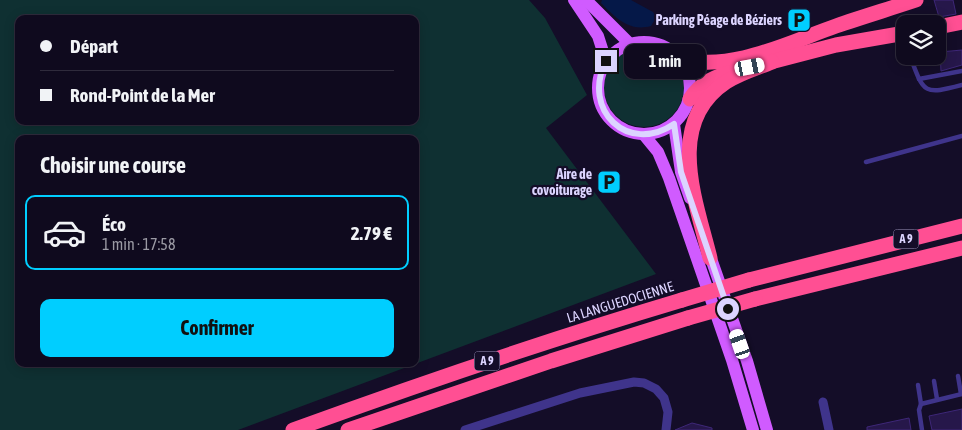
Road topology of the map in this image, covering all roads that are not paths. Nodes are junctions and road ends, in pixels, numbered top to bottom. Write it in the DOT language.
graph roads {
  1 [pos="574,0"];
  2 [pos="586,0"];
  3 [pos="916,0"];
  4 [pos="962,22"];
  5 [pos="946,26"];
  6 [pos="896,35"];
  7 [pos="630,44"];
  8 [pos="680,59"];
  9 [pos="606,61"];
  10 [pos="772,62"];
  11 [pos="914,65"];
  12 [pos="962,71"];
  13 [pos="919,79"];
  14 [pos="962,85"];
  15 [pos="690,99"];
  16 [pos="674,124"];
  17 [pos="644,135"];
  18 [pos="962,136"];
  19 [pos="866,162"];
  20 [pos="962,226"];
  21 [pos="962,248"];
  22 [pos="710,258"];
  23 [pos="958,376"];
  24 [pos="934,381"];
  25 [pos="918,385"];
  26 [pos="961,394"];
  27 [pos="938,399"];
  28 [pos="823,402"];
  29 [pos="921,404"];
  30 [pos="294,430"];
  31 [pos="348,430"];
  32 [pos="466,430"];
  33 [pos="666,430"];
  34 [pos="753,430"];
  35 [pos="767,430"];
  36 [pos="829,430"];
  37 [pos="922,430"];
  1 -- 9 [label="main road"];
  2 -- 7 [label="main road"];
  3 -- 8 [label="highway"];
  4 -- 5 [label="highway"];
  6 -- 10 [label="highway"];
  7 -- 8 [label="main road"];
  7 -- 9 [label="main road"];
  8 -- 15 [label="main road"];
  9 -- 17 [label="main road"];
  10 -- 15 [label="highway"];
  10 -- 22 [label="highway"];
  11 -- 13 [label="lane"];
  12 -- 13 [label="lane"];
  13 -- 14 [label="lane"];
  15 -- 16 [label="main road"];
  16 -- 17 [label="main road"];
  16 -- 22 [label="main road"];
  17 -- 34 [label="main road"];
  18 -- 19 [label="lane"];
  20 -- 30 [label="highway, LA LANGUEDOCIENNE / A 9, bridge"];
  21 -- 31 [label="highway, A 9, bridge"];
  22 -- 35 [label="main road"];
  23 -- 26 [label="lane"];
  24 -- 27 [label="lane"];
  25 -- 29 [label="lane"];
  26 -- 27 [label="lane"];
  27 -- 29 [label="lane"];
  28 -- 36 [label="street"];
  29 -- 37 [label="lane"];
  32 -- 33 [label="street"];
}
